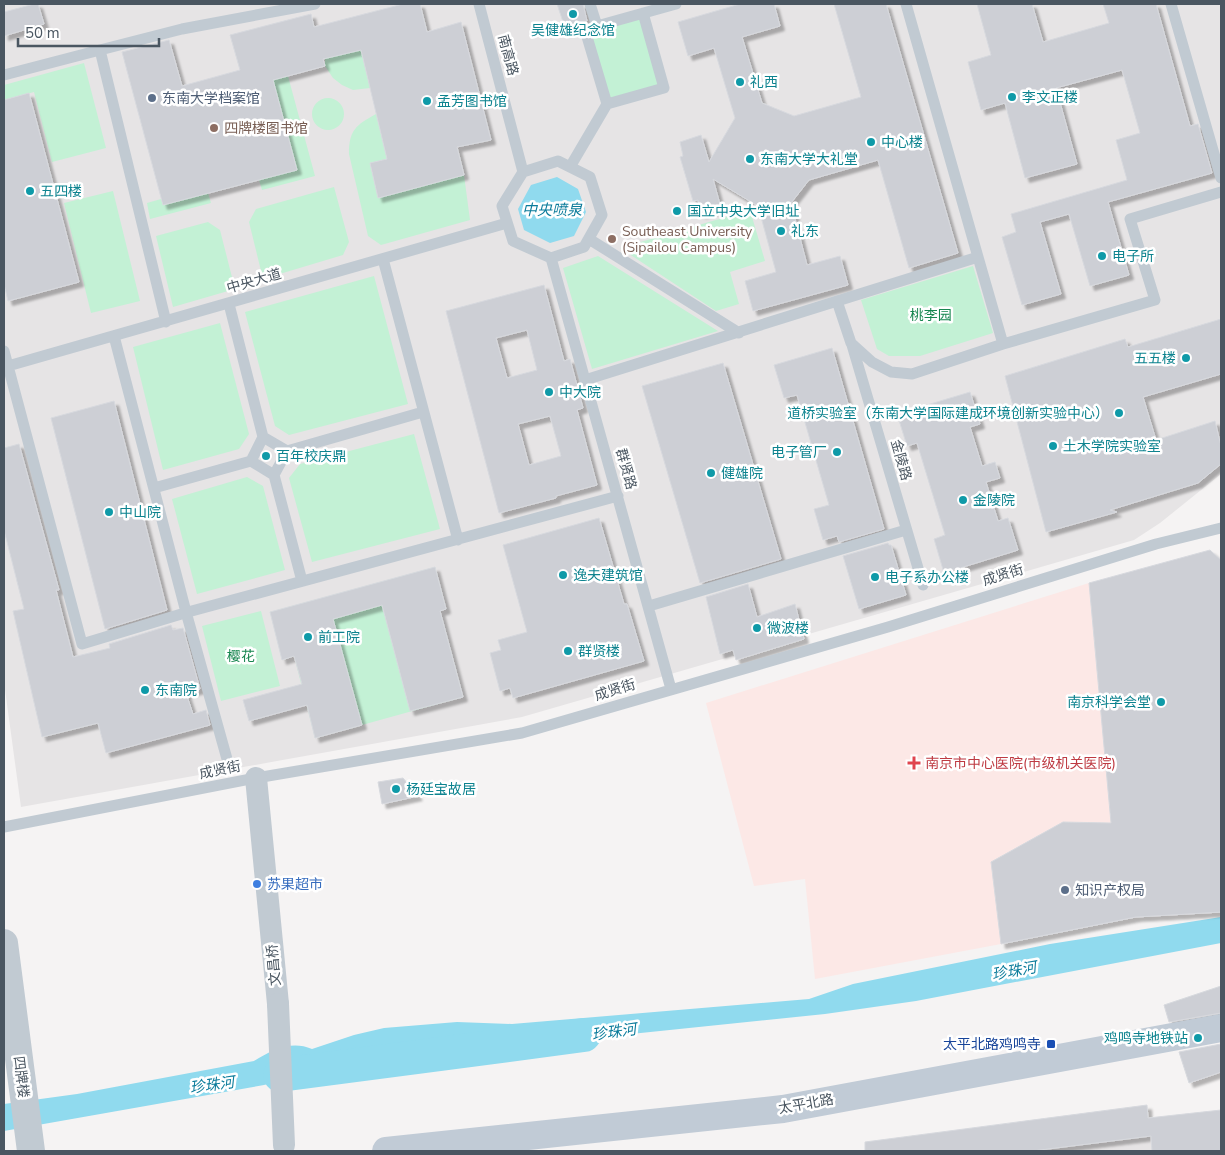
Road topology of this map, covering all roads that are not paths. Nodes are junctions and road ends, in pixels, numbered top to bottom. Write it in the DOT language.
graph roads {
  1 [pos="315,4"];
  2 [pos="479,4"];
  3 [pos="590,4"];
  4 [pos="676,4"];
  5 [pos="906,4"];
  6 [pos="1171,4"];
  7 [pos="643,13"];
  8 [pos="597,26"];
  9 [pos="100,50"];
  10 [pos="4,75"];
  11 [pos="607,104"];
  12 [pos="570,167"];
  13 [pos="523,172"];
  14 [pos="1221,178"];
  15 [pos="1221,192"];
  16 [pos="507,223"];
  17 [pos="589,239"];
  18 [pos="978,257"];
  19 [pos="551,258"];
  20 [pos="383,259"];
  21 [pos="836,301"];
  22 [pos="229,304"];
  23 [pos="166,322"];
  24 [pos="739,333"];
  25 [pos="114,336"];
  26 [pos="851,343"];
  27 [pos="1003,344"];
  28 [pos="4,351"];
  29 [pos="8,366"];
  30 [pos="585,380"];
  31 [pos="424,412"];
  32 [pos="264,437"];
  33 [pos="287,451"];
  34 [pos="251,461"];
  35 [pos="274,474"];
  36 [pos="154,488"];
  37 [pos="618,496"];
  38 [pos="1221,528"];
  39 [pos="906,530"];
  40 [pos="458,540"];
  41 [pos="302,582"];
  42 [pos="923,585"];
  43 [pos="649,606"];
  44 [pos="186,612"];
  45 [pos="671,688"];
  46 [pos="226,759"];
  47 [pos="256,778"];
  48 [pos="4,827"];
  49 [pos="4,943"];
  50 [pos="1221,1028"];
  51 [pos="30,1144"];
  52 [pos="284,1148"];
  53 [pos="386,1151"];
  1 -- 9 [label="lane"];
  2 -- 13 [label="lane, 南高路"];
  3 -- 8 [label="lane"];
  4 -- 7 [label="lane"];
  5 -- 18 [label="lane"];
  6 -- 14 [label="lane"];
  7 -- 8 [label="lane"];
  7 -- 11 [label="lane"];
  8 -- 11 [label="lane"];
  9 -- 10 [label="lane"];
  9 -- 23 [label="lane"];
  11 -- 12 [label="lane"];
  12 -- 13 [label="lane"];
  12 -- 17 [label="lane"];
  13 -- 16 [label="lane"];
  15 -- 27 [label="lane"];
  16 -- 19 [label="lane"];
  16 -- 20 [label="lane, 中央大道"];
  17 -- 19 [label="lane"];
  17 -- 24 [label="lane"];
  18 -- 21 [label="lane"];
  18 -- 27 [label="lane"];
  19 -- 30 [label="lane, 群贤路"];
  20 -- 22 [label="lane, 中央大道"];
  20 -- 31 [label="lane"];
  21 -- 24 [label="lane"];
  21 -- 26 [label="lane, 金陵路"];
  22 -- 23 [label="lane, 中央大道"];
  22 -- 32 [label="lane"];
  23 -- 25 [label="lane, 中央大道"];
  24 -- 30 [label="lane"];
  25 -- 29 [label="lane, 中央大道"];
  25 -- 36 [label="lane"];
  26 -- 27 [label="lane"];
  26 -- 39 [label="lane, 金陵路"];
  28 -- 29 [label="lane"];
  29 -- 44 [label="lane"];
  30 -- 37 [label="lane, 群贤路"];
  31 -- 33 [label="lane"];
  31 -- 40 [label="lane"];
  32 -- 33 [label="lane"];
  32 -- 34 [label="lane"];
  33 -- 35 [label="lane"];
  34 -- 35 [label="lane"];
  34 -- 36 [label="lane"];
  35 -- 41 [label="lane"];
  36 -- 44 [label="lane"];
  37 -- 40 [label="lane"];
  37 -- 43 [label="lane, 群贤路"];
  38 -- 45 [label="lane, 成贤街"];
  39 -- 42 [label="lane, 金陵路"];
  39 -- 43 [label="lane"];
  40 -- 41 [label="lane"];
  41 -- 44 [label="lane"];
  43 -- 45 [label="lane, 群贤路"];
  44 -- 46 [label="lane"];
  45 -- 47 [label="lane, 成贤街"];
  47 -- 48 [label="lane, 成贤街"];
  47 -- 52 [label="street, 文昌桥, bridge"];
  49 -- 51 [label="street, 四牌楼"];
  50 -- 53 [label="main road, 太平北路"];
}
